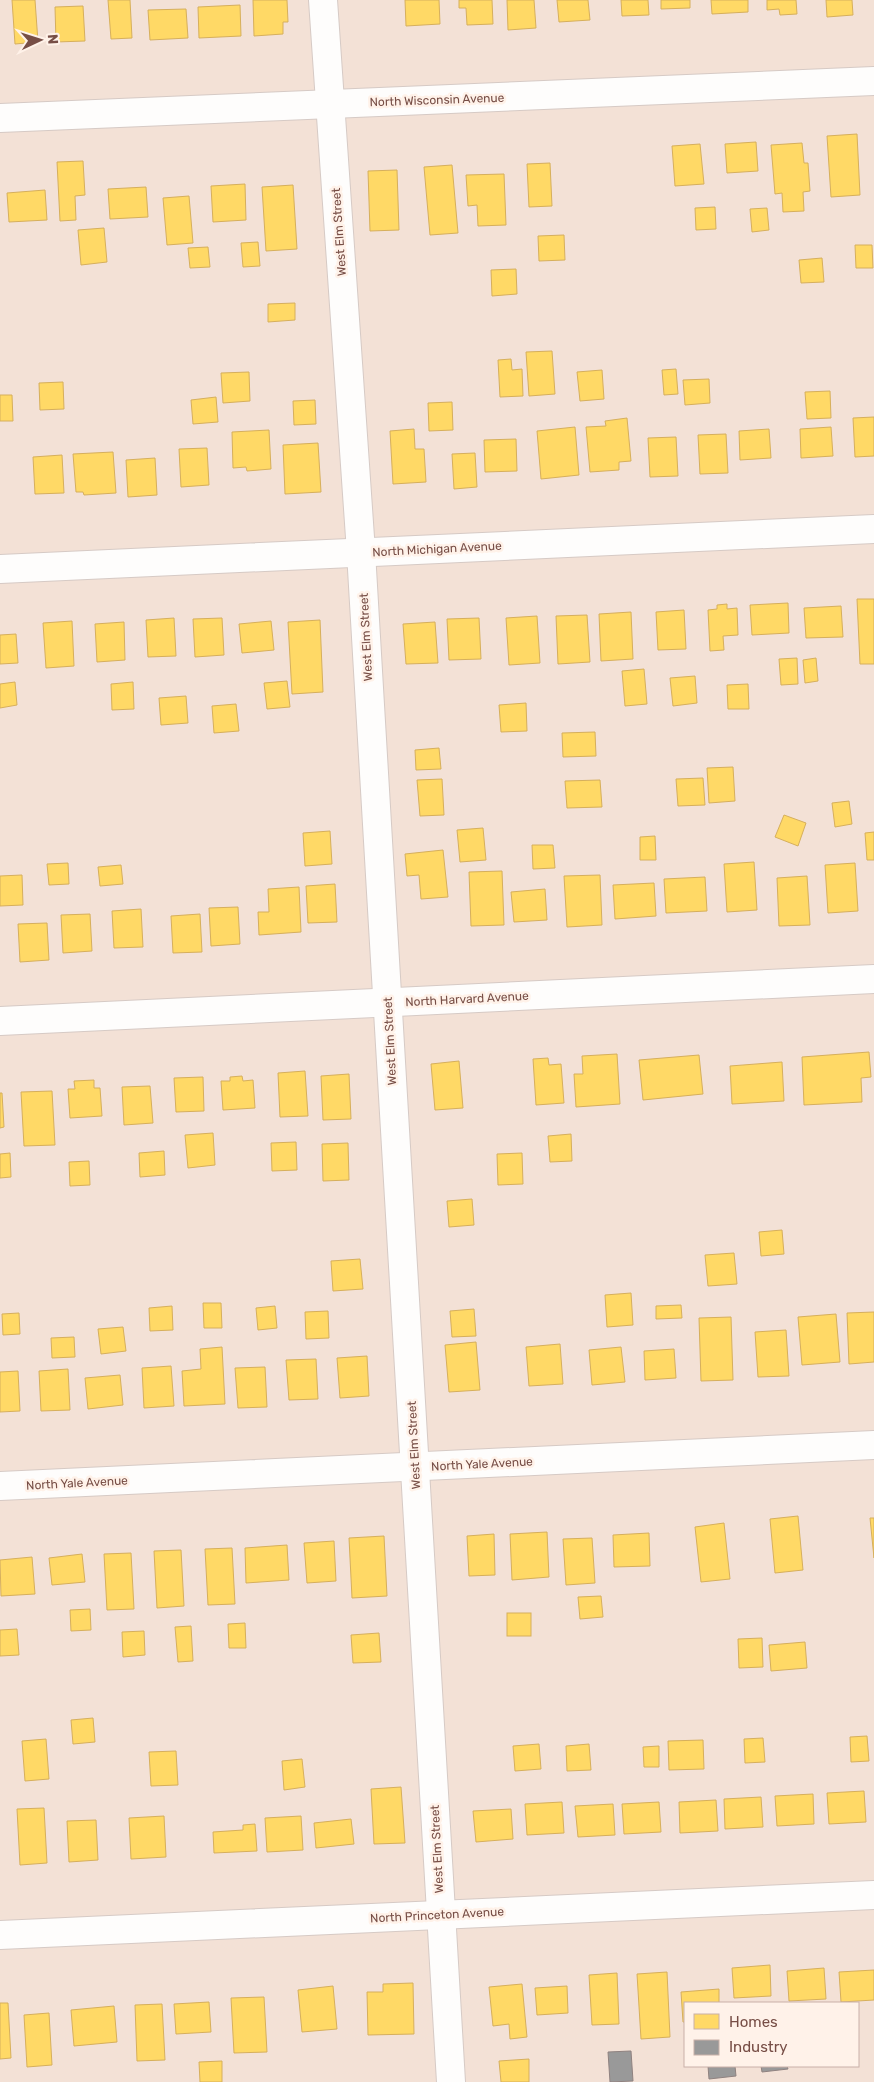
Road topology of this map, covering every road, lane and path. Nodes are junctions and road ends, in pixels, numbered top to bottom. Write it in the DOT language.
graph roads {
  1 [pos="323,0"];
  2 [pos="874,81"];
  3 [pos="330,104"];
  4 [pos="0,118"];
  5 [pos="874,529"];
  6 [pos="361,552"];
  7 [pos="0,569"];
  8 [pos="874,980"];
  9 [pos="387,1003"];
  10 [pos="0,1021"];
  11 [pos="874,1445"];
  12 [pos="415,1467"];
  13 [pos="0,1486"];
  14 [pos="874,1895"];
  15 [pos="441,1915"];
  16 [pos="0,1935"];
  17 [pos="451,2082"];
  1 -- 3 [label="street, West Elm Street"];
  2 -- 3 [label="street, North Wisconsin Avenue"];
  3 -- 4 [label="street, North Wisconsin Avenue"];
  3 -- 6 [label="street, West Elm Street"];
  5 -- 6 [label="street, North Michigan Avenue"];
  6 -- 7 [label="street, North Michigan Avenue"];
  6 -- 9 [label="street, West Elm Street"];
  8 -- 9 [label="street, North Harvard Avenue"];
  9 -- 10 [label="street, North Harvard Avenue"];
  9 -- 12 [label="street, West Elm Street"];
  11 -- 12 [label="street, North Yale Avenue"];
  12 -- 13 [label="street, North Yale Avenue"];
  12 -- 15 [label="street, West Elm Street"];
  14 -- 15 [label="street, North Princeton Avenue"];
  15 -- 16 [label="street, North Princeton Avenue"];
  15 -- 17 [label="street, West Elm Street"];
}
